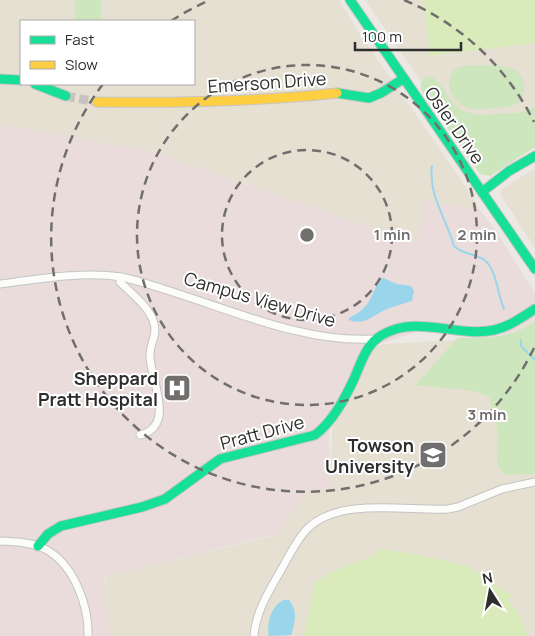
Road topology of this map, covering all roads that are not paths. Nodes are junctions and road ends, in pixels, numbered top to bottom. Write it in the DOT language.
graph roads {
  1 [pos="350,0"];
  2 [pos="0,78"];
  3 [pos="403,79"];
  4 [pos="20,80"];
  5 [pos="38,85"];
  6 [pos="66,96"];
  7 [pos="97,102"];
  8 [pos="535,156"];
  9 [pos="482,192"];
  10 [pos="535,269"];
  11 [pos="120,277"];
  12 [pos="0,284"];
  13 [pos="535,310"];
  14 [pos="374,339"];
  15 [pos="140,435"];
  16 [pos="535,482"];
  17 [pos="0,541"];
  18 [pos="38,546"];
  19 [pos="88,636"];
  20 [pos="254,636"];
  1 -- 3 [label="street, Osler Drive"];
  2 -- 4 [label="street"];
  3 -- 7 [label="street, Emerson Drive"];
  3 -- 9 [label="street, Osler Drive"];
  5 -- 6 [label="street"];
  8 -- 9 [label="street"];
  9 -- 10 [label="street, Osler Drive"];
  11 -- 12 [label="street, Campus View Drive"];
  11 -- 14 [label="street, Campus View Drive"];
  11 -- 15 [label="street"];
  13 -- 14 [label="street, Campus View Drive"];
  14 -- 18 [label="street, Pratt Drive"];
  16 -- 20 [label="street"];
  17 -- 18 [label="street"];
  18 -- 19 [label="street"];
}
